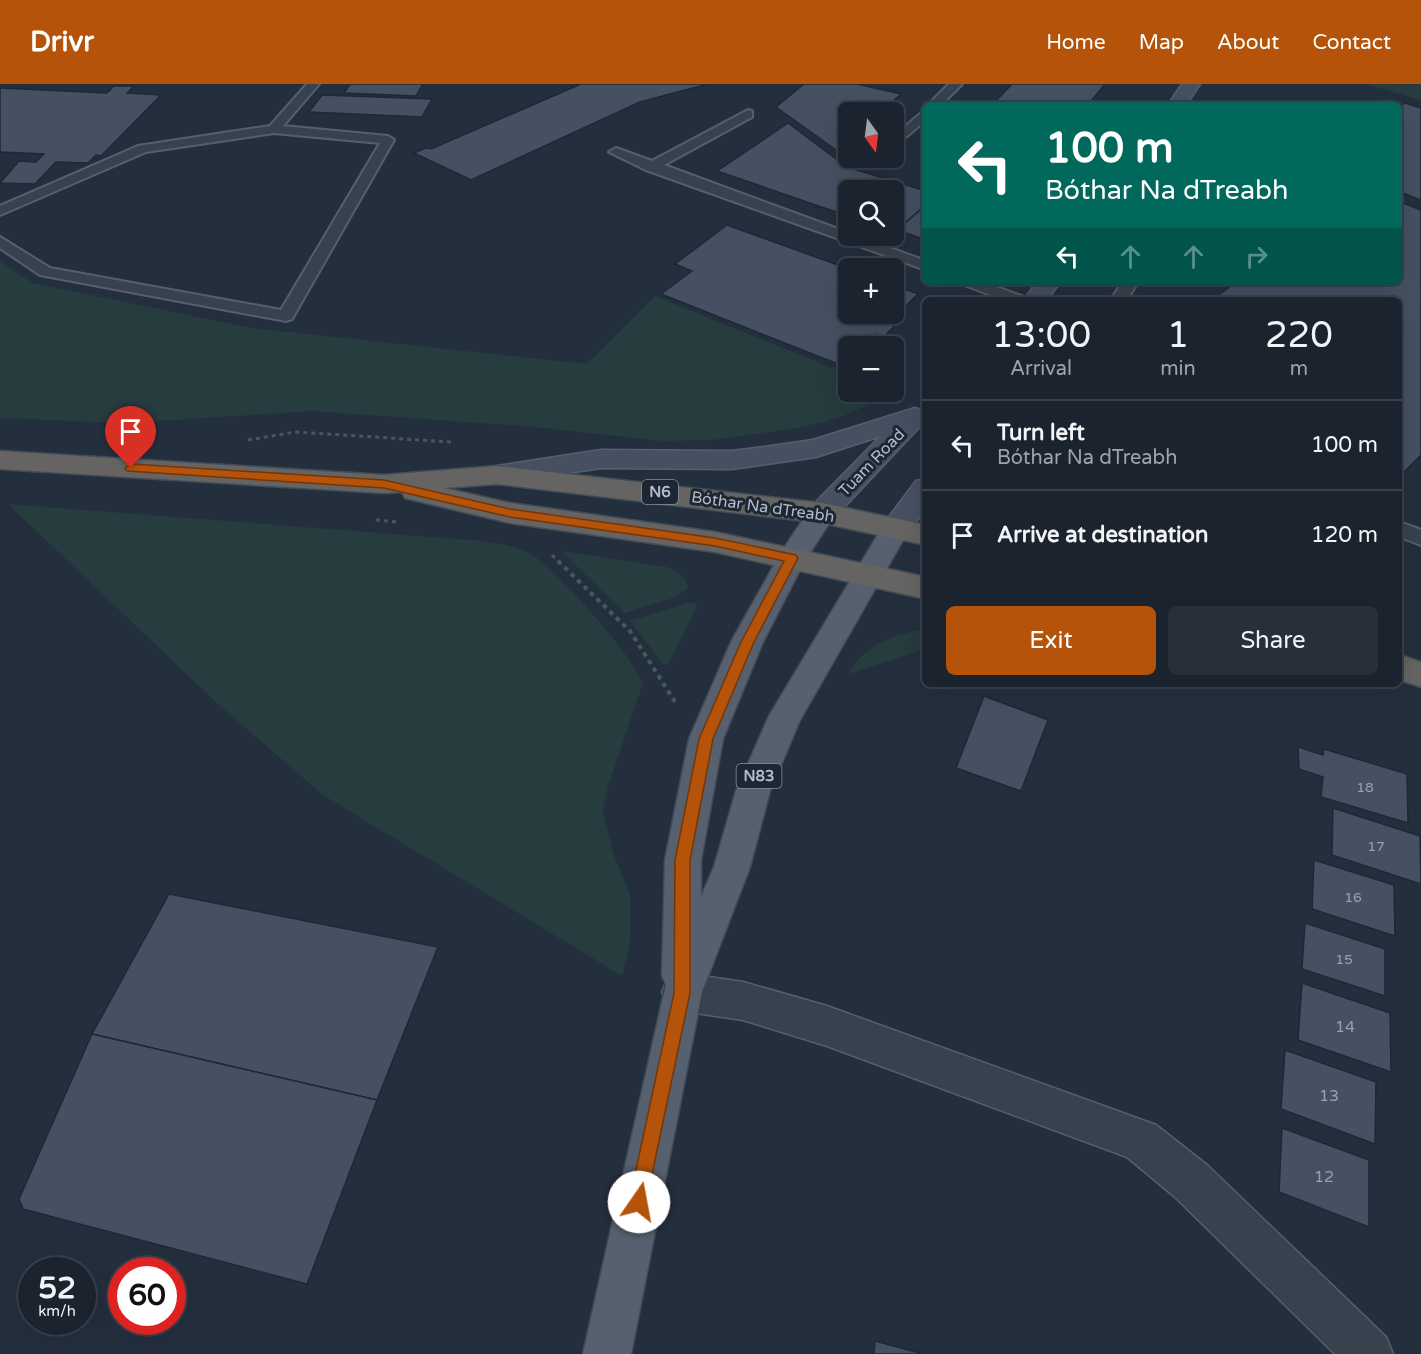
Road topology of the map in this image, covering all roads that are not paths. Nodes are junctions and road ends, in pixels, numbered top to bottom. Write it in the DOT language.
graph roads {
  1 [pos="313,84"];
  2 [pos="956,84"];
  3 [pos="1191,84"];
  4 [pos="937,102"];
  5 [pos="1179,102"];
  6 [pos="748,114"];
  7 [pos="922,117"];
  8 [pos="274,129"];
  9 [pos="904,134"];
  10 [pos="616,152"];
  11 [pos="651,166"];
  12 [pos="0,211"];
  13 [pos="0,241"];
  14 [pos="922,265"];
  15 [pos="977,285"];
  16 [pos="1047,285"];
  17 [pos="1010,297"];
  18 [pos="1037,297"];
  19 [pos="920,411"];
  20 [pos="0,460"];
  21 [pos="497,475"];
  22 [pos="384,484"];
  23 [pos="922,493"];
  24 [pos="822,513"];
  25 [pos="896,528"];
  26 [pos="1402,529"];
  27 [pos="922,534"];
  28 [pos="1421,538"];
  29 [pos="792,558"];
  30 [pos="868,574"];
  31 [pos="922,587"];
  32 [pos="1402,668"];
  33 [pos="1402,675"];
  34 [pos="1421,676"];
  35 [pos="682,993"];
  36 [pos="607,1354"];
  37 [pos="1369,1354"];
  1 -- 8 [label="lane"];
  2 -- 4 [label="lane"];
  3 -- 5 [label="main road"];
  6 -- 11 [label="lane"];
  7 -- 9 [label="lane"];
  8 -- 12 [label="lane"];
  8 -- 13 [label="lane"];
  10 -- 11 [label="lane"];
  11 -- 14 [label="lane"];
  15 -- 17 [label="lane"];
  16 -- 18 [label="main road"];
  19 -- 21 [label="main road"];
  19 -- 24 [label="main road, Tuam Road"];
  20 -- 22 [label="highway, Bóthar Na dTreabh / N6"];
  21 -- 22 [label="highway, Bóthar Na dTreabh / N6"];
  21 -- 24 [label="highway, Bóthar Na dTreabh / N6"];
  22 -- 29 [label="highway, Bóthar Na dTreabh / N6"];
  23 -- 25 [label="main road, Tuam Road"];
  24 -- 25 [label="highway, Bóthar Na dTreabh / N6"];
  24 -- 29 [label="main road, Tuam Road / N83"];
  25 -- 27 [label="highway, Bóthar Na dTreabh / N6"];
  25 -- 30 [label="main road, Tuam Road / N83"];
  26 -- 28 [label="lane"];
  29 -- 30 [label="highway, Bóthar Na dTreabh / N6"];
  29 -- 35 [label="main road, Tuam Road / N83"];
  30 -- 31 [label="highway, Bóthar Na dTreabh / N6"];
  30 -- 35 [label="main road, Tuam Road / N83"];
  32 -- 34 [label="highway"];
  33 -- 34 [label="highway"];
  35 -- 36 [label="main road, Tuam Road / N83"];
  35 -- 37 [label="street"];
}
